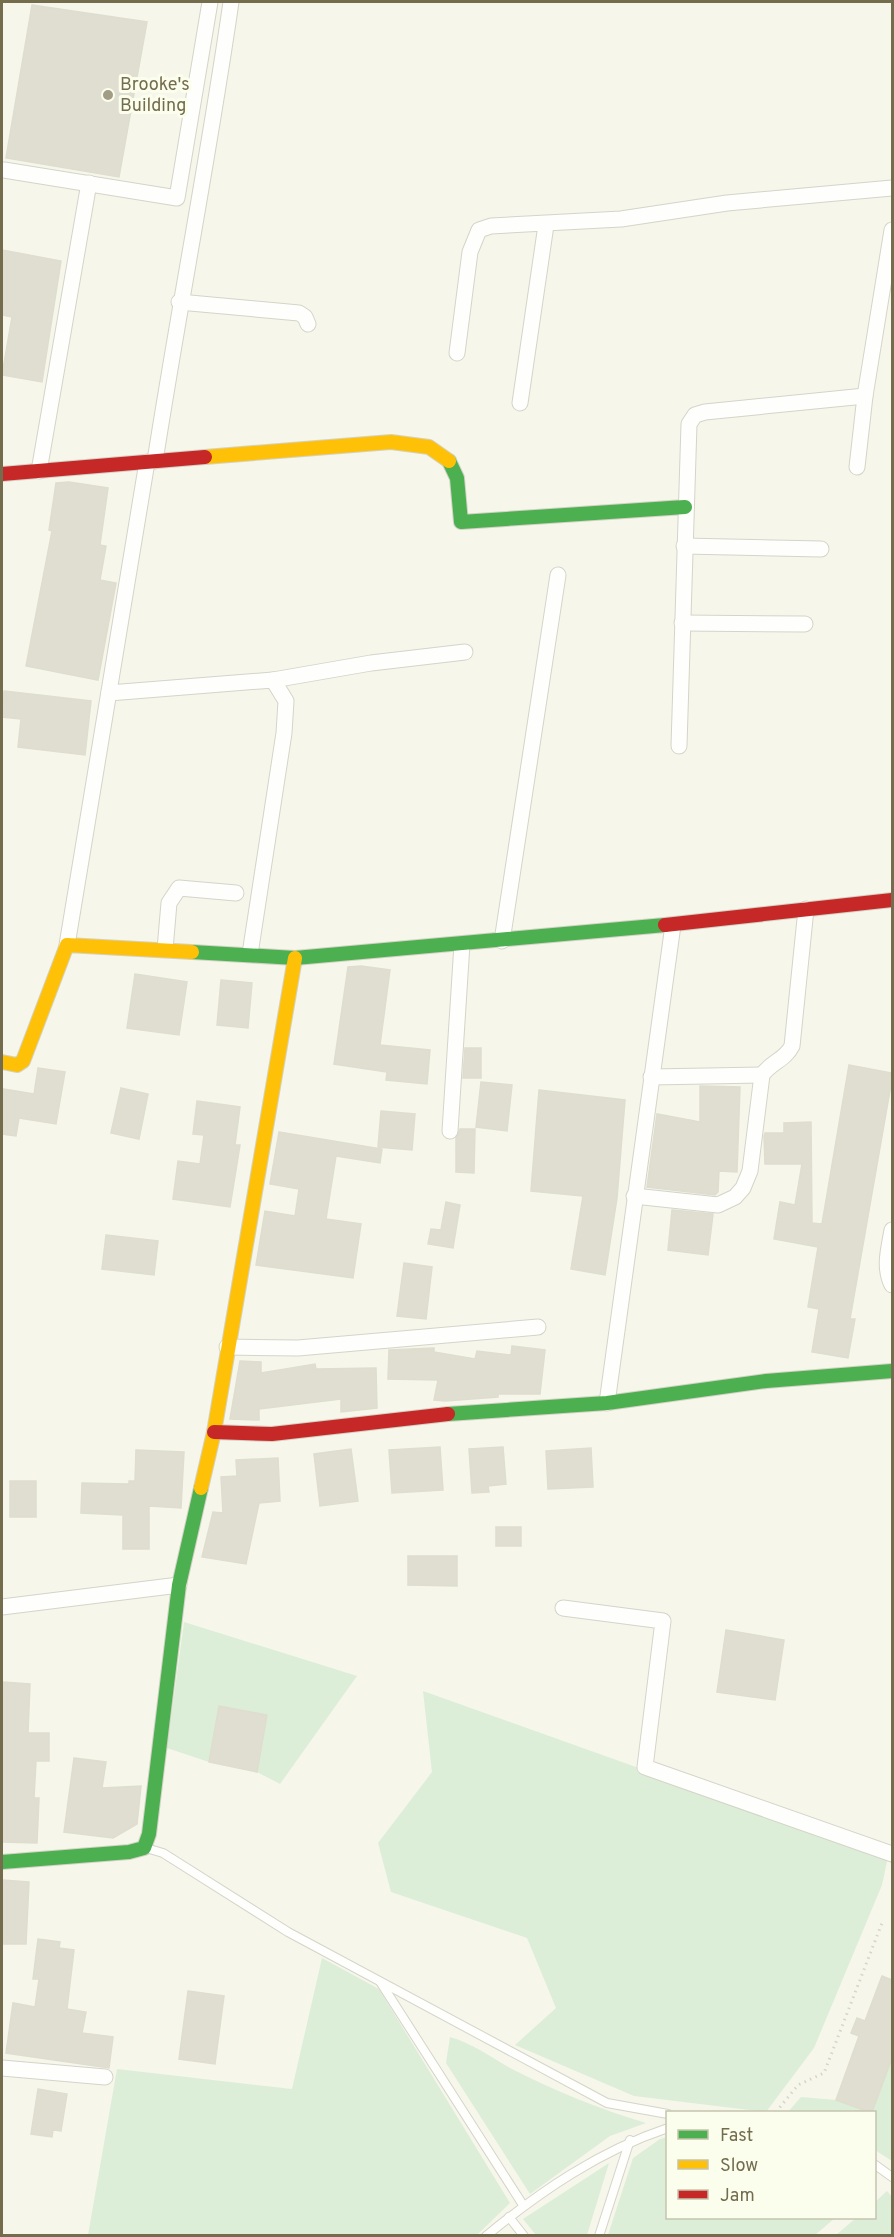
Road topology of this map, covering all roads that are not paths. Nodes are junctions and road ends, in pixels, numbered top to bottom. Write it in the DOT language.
graph roads {
  1 [pos="210,2"];
  2 [pos="231,2"];
  3 [pos="4,170"];
  4 [pos="89,183"];
  5 [pos="892,188"];
  6 [pos="546,225"];
  7 [pos="892,230"];
  8 [pos="179,302"];
  9 [pos="308,324"];
  10 [pos="457,353"];
  11 [pos="865,396"];
  12 [pos="520,403"];
  13 [pos="151,461"];
  14 [pos="857,467"];
  15 [pos="39,471"];
  16 [pos="2,474"];
  17 [pos="685,507"];
  18 [pos="684,546"];
  19 [pos="821,549"];
  20 [pos="558,575"];
  21 [pos="682,623"];
  22 [pos="805,624"];
  23 [pos="465,652"];
  24 [pos="273,680"];
  25 [pos="109,693"];
  26 [pos="679,746"];
  27 [pos="236,893"];
  28 [pos="892,900"];
  29 [pos="806,909"];
  30 [pos="673,925"];
  31 [pos="502,941"];
  32 [pos="462,944"];
  33 [pos="67,945"];
  34 [pos="165,949"];
  35 [pos="250,954"];
  36 [pos="295,958"];
  37 [pos="2,1062"];
  38 [pos="762,1075"];
  39 [pos="651,1077"];
  40 [pos="450,1131"];
  41 [pos="634,1196"];
  42 [pos="892,1230"];
  43 [pos="892,1285"];
  44 [pos="538,1327"];
  45 [pos="227,1347"];
  46 [pos="892,1371"];
  47 [pos="607,1403"];
  48 [pos="214,1432"];
  49 [pos="178,1584"];
  50 [pos="2,1607"];
  51 [pos="563,1608"];
  52 [pos="144,1848"];
  53 [pos="892,1854"];
  54 [pos="2,1862"];
  55 [pos="380,1982"];
  56 [pos="2,2068"];
  57 [pos="105,2076"];
  58 [pos="666,2114"];
  59 [pos="666,2129"];
  60 [pos="630,2140"];
  61 [pos="876,2165"];
  62 [pos="892,2177"];
  63 [pos="523,2205"];
  64 [pos="509,2217"];
  65 [pos="486,2235"];
  66 [pos="524,2235"];
  67 [pos="599,2235"];
  1 -- 4 [label="street"];
  2 -- 8 [label="street"];
  3 -- 4 [label="street"];
  4 -- 15 [label="street"];
  5 -- 6 [label="street"];
  6 -- 10 [label="street"];
  6 -- 12 [label="street"];
  7 -- 11 [label="street"];
  8 -- 9 [label="street"];
  8 -- 13 [label="street"];
  11 -- 14 [label="street"];
  11 -- 17 [label="street"];
  13 -- 15 [label="street"];
  13 -- 17 [label="street"];
  13 -- 25 [label="street"];
  15 -- 16 [label="street"];
  17 -- 18 [label="street"];
  18 -- 19 [label="street"];
  18 -- 21 [label="street"];
  20 -- 31 [label="street"];
  21 -- 22 [label="street"];
  21 -- 26 [label="street"];
  23 -- 24 [label="street"];
  24 -- 25 [label="street"];
  24 -- 35 [label="street"];
  25 -- 33 [label="street"];
  27 -- 34 [label="street"];
  28 -- 29 [label="street"];
  29 -- 30 [label="street"];
  29 -- 38 [label="street"];
  30 -- 31 [label="street"];
  30 -- 39 [label="street"];
  31 -- 32 [label="street"];
  32 -- 36 [label="street"];
  32 -- 40 [label="street"];
  33 -- 34 [label="street"];
  33 -- 37 [label="street"];
  34 -- 35 [label="street"];
  35 -- 36 [label="street"];
  36 -- 45 [label="street"];
  38 -- 39 [label="street"];
  38 -- 41 [label="street"];
  39 -- 41 [label="street"];
  41 -- 47 [label="street"];
  42 -- 43 [label="street"];
  44 -- 45 [label="street"];
  45 -- 48 [label="street"];
  46 -- 47 [label="street"];
  47 -- 48 [label="street"];
  48 -- 49 [label="street"];
  49 -- 50 [label="street"];
  49 -- 52 [label="street"];
  51 -- 53 [label="street"];
  52 -- 54 [label="street"];
  52 -- 55 [label="lane"];
  55 -- 58 [label="lane"];
  55 -- 63 [label="lane"];
  56 -- 57 [label="street"];
  59 -- 60 [label="lane"];
  60 -- 63 [label="lane"];
  60 -- 67 [label="lane"];
  61 -- 62 [label="lane"];
  63 -- 64 [label="lane"];
  64 -- 65 [label="lane"];
  64 -- 66 [label="lane"];
}
